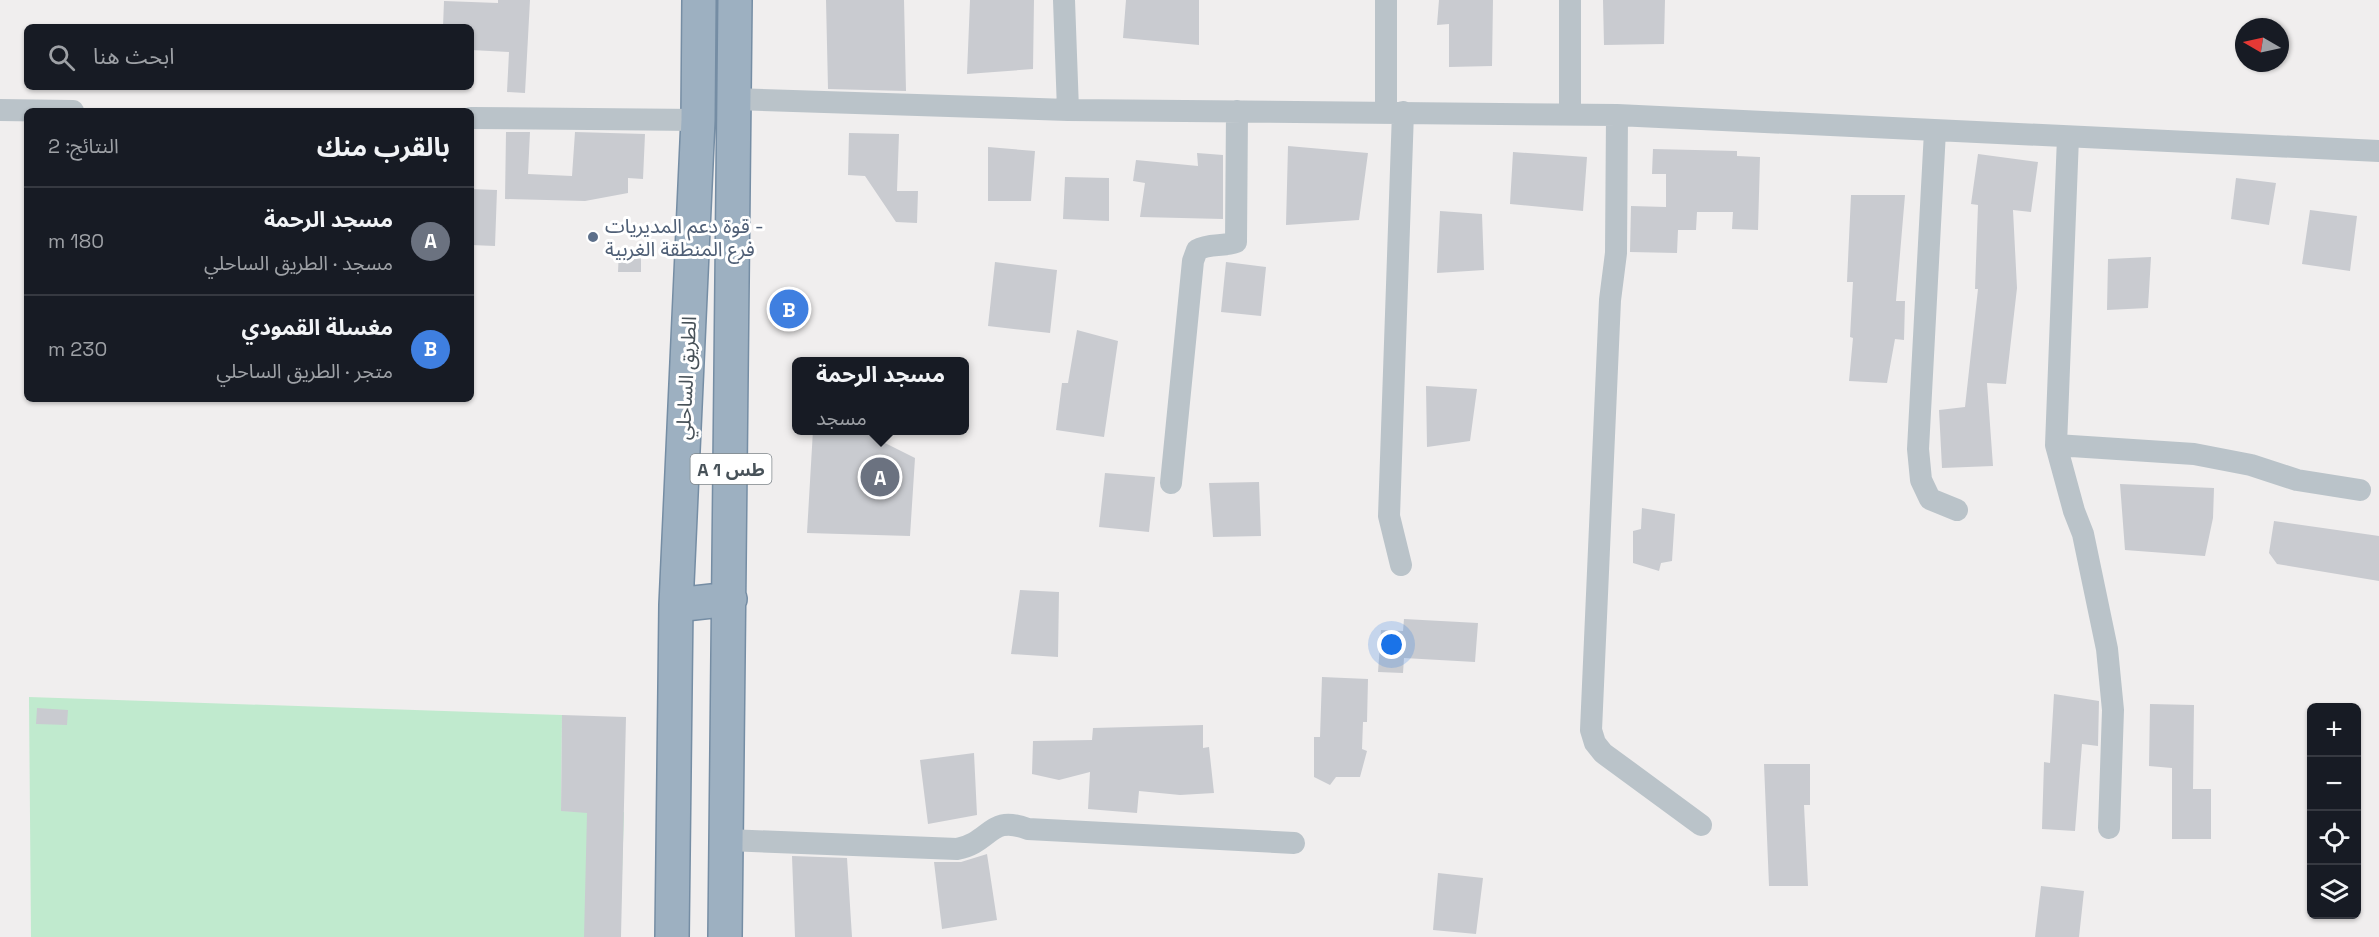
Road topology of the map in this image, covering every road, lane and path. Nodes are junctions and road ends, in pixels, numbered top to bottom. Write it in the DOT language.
graph roads {
  1 [pos="699,0"];
  2 [pos="735,0"];
  3 [pos="1064,0"];
  4 [pos="1386,0"];
  5 [pos="1570,0"];
  6 [pos="734,99"];
  7 [pos="0,110"];
  8 [pos="24,110"];
  9 [pos="1068,110"];
  10 [pos="1237,111"];
  11 [pos="1394,112"];
  12 [pos="1570,114"];
  13 [pos="1617,115"];
  14 [pos="474,118"];
  15 [pos="698,120"];
  16 [pos="1935,131"];
  17 [pos="2068,137"];
  18 [pos="2379,151"];
  19 [pos="2056,445"];
  20 [pos="1171,483"];
  21 [pos="2360,490"];
  22 [pos="1957,510"];
  23 [pos="1401,565"];
  24 [pos="730,599"];
  25 [pos="676,604"];
  26 [pos="1701,825"];
  27 [pos="2109,828"];
  28 [pos="727,840"];
  29 [pos="1294,843"];
  30 [pos="672,937"];
  31 [pos="725,937"];
  1 -- 15 [label="highway, الطريق الساحلي / A 1 طس"];
  2 -- 6 [label="highway, A 1 طس"];
  3 -- 9 [label="street"];
  4 -- 11 [label="street"];
  5 -- 12 [label="street"];
  6 -- 9 [label="street"];
  6 -- 24 [label="highway, A 1 طس"];
  7 -- 8 [label="street"];
  9 -- 10 [label="street"];
  10 -- 11 [label="street"];
  10 -- 20 [label="street"];
  11 -- 12 [label="street"];
  11 -- 23 [label="street"];
  12 -- 13 [label="street"];
  13 -- 16 [label="street"];
  13 -- 26 [label="street"];
  14 -- 15 [label="street"];
  15 -- 25 [label="highway, الطريق الساحلي / A 1 طس"];
  16 -- 17 [label="street"];
  16 -- 22 [label="street"];
  17 -- 18 [label="street"];
  17 -- 19 [label="street"];
  19 -- 21 [label="street"];
  19 -- 27 [label="street"];
  24 -- 25 [label="highway"];
  24 -- 28 [label="highway, A 1 طس"];
  25 -- 30 [label="highway, الطريق الساحلي / A 1 طس"];
  28 -- 29 [label="street"];
  28 -- 31 [label="highway, A 1 طس"];
}
